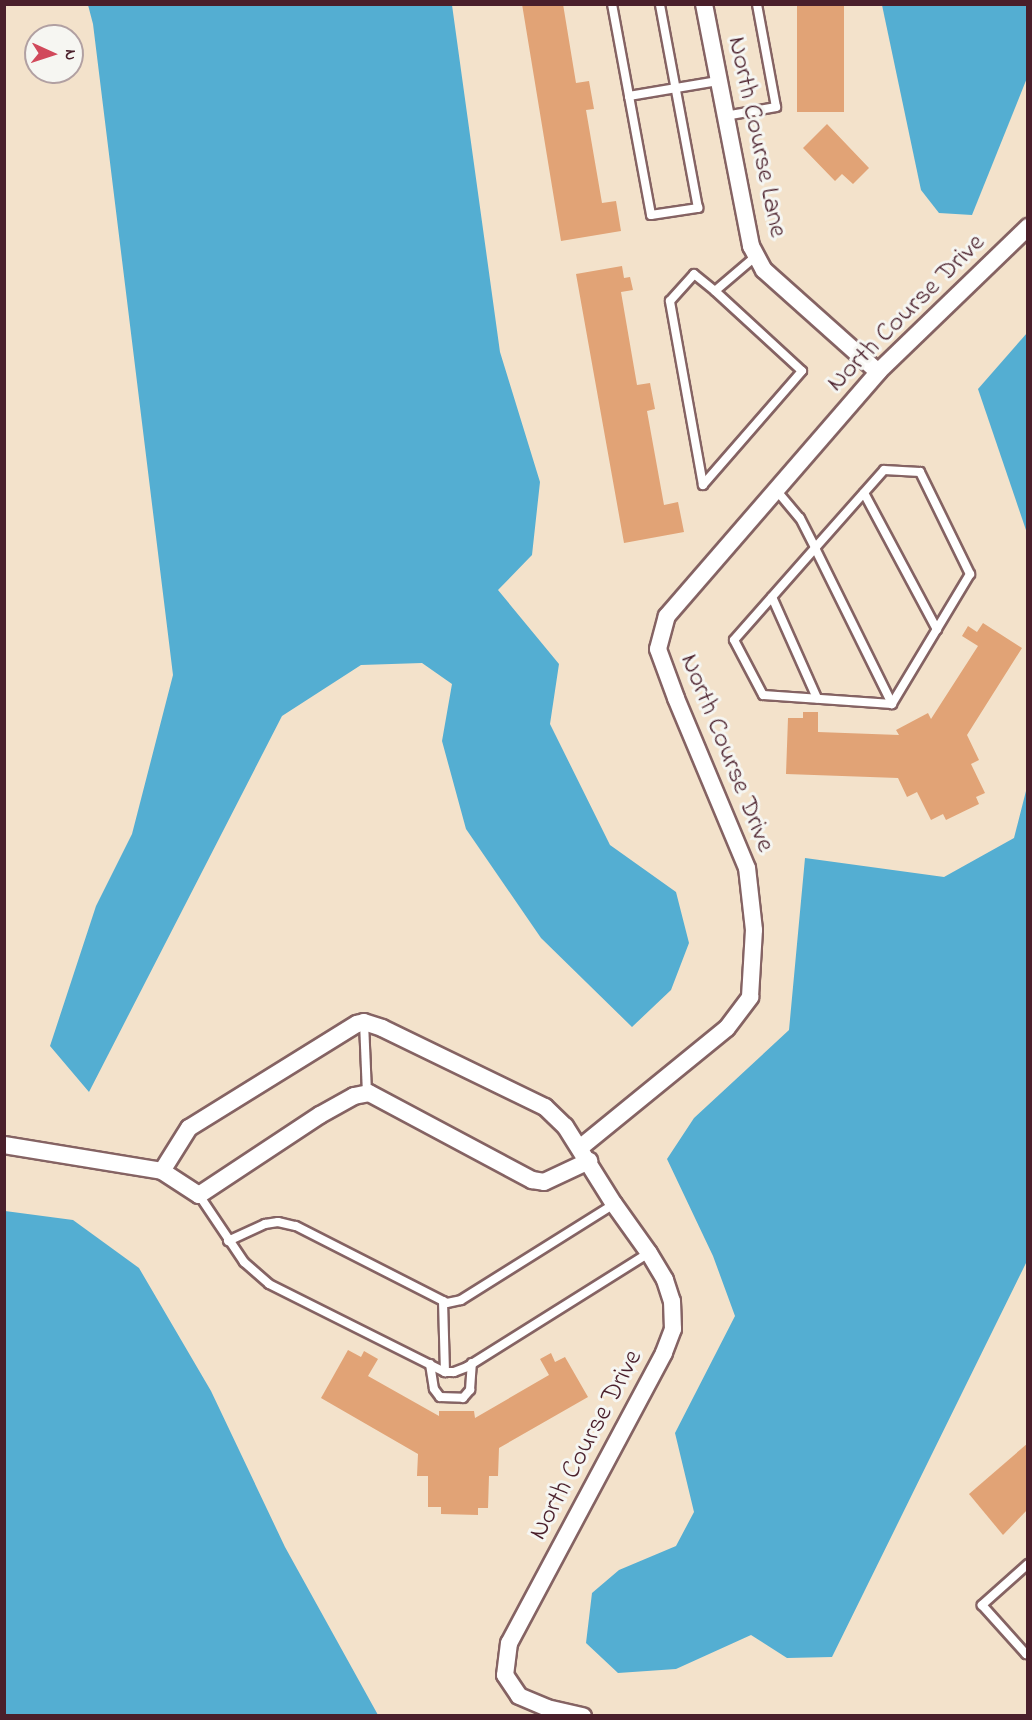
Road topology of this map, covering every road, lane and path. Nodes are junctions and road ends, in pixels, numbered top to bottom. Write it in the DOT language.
graph roads {
  1 [pos="612,4"];
  2 [pos="660,4"];
  3 [pos="704,4"];
  4 [pos="757,4"];
  5 [pos="718,81"];
  6 [pos="675,89"];
  7 [pos="629,96"];
  8 [pos="726,116"];
  9 [pos="1028,227"];
  10 [pos="756,256"];
  11 [pos="715,291"];
  12 [pos="878,372"];
  13 [pos="777,491"];
  14 [pos="864,493"];
  15 [pos="814,548"];
  16 [pos="772,597"];
  17 [pos="937,630"];
  18 [pos="818,698"];
  19 [pos="892,704"];
  20 [pos="364,1022"];
  21 [pos="367,1094"];
  22 [pos="4,1145"];
  23 [pos="585,1154"];
  24 [pos="162,1171"];
  25 [pos="200,1195"];
  26 [pos="614,1204"];
  27 [pos="228,1241"];
  28 [pos="649,1253"];
  29 [pos="443,1301"];
  30 [pos="472,1363"];
  31 [pos="430,1364"];
  32 [pos="445,1372"];
  33 [pos="1028,1564"];
  34 [pos="1028,1652"];
  35 [pos="583,1716"];
  1 -- 7 [label="lane"];
  2 -- 6 [label="lane"];
  3 -- 5 [label="street, North Course Lane"];
  4 -- 8 [label="lane"];
  5 -- 6 [label="lane"];
  5 -- 8 [label="street, North Course Lane"];
  6 -- 7 [label="lane"];
  6 -- 7 [label="lane"];
  8 -- 10 [label="street, North Course Lane"];
  9 -- 12 [label="street, North Course Drive"];
  10 -- 11 [label="lane"];
  10 -- 12 [label="street, North Course Lane"];
  11 -- 11 [label="lane"];
  12 -- 13 [label="street, North Course Drive"];
  13 -- 15 [label="lane"];
  13 -- 23 [label="street, North Course Drive"];
  14 -- 15 [label="lane"];
  14 -- 17 [label="lane"];
  14 -- 17 [label="lane"];
  15 -- 16 [label="lane"];
  15 -- 19 [label="lane"];
  16 -- 18 [label="lane"];
  16 -- 18 [label="lane"];
  17 -- 19 [label="lane"];
  18 -- 19 [label="lane"];
  20 -- 21 [label="lane"];
  20 -- 23 [label="street, North Course Drive"];
  20 -- 24 [label="street"];
  21 -- 23 [label="street, North Course Drive"];
  21 -- 25 [label="street"];
  22 -- 24 [label="street"];
  23 -- 26 [label="street, North Course Drive"];
  24 -- 25 [label="street"];
  25 -- 27 [label="lane"];
  26 -- 28 [label="street, North Course Drive"];
  26 -- 29 [label="lane"];
  27 -- 29 [label="lane"];
  27 -- 31 [label="lane"];
  28 -- 30 [label="lane"];
  28 -- 35 [label="street, North Course Drive"];
  29 -- 32 [label="lane"];
  30 -- 31 [label="lane"];
  30 -- 32 [label="lane"];
  31 -- 32 [label="lane"];
  33 -- 34 [label="lane"];
}
